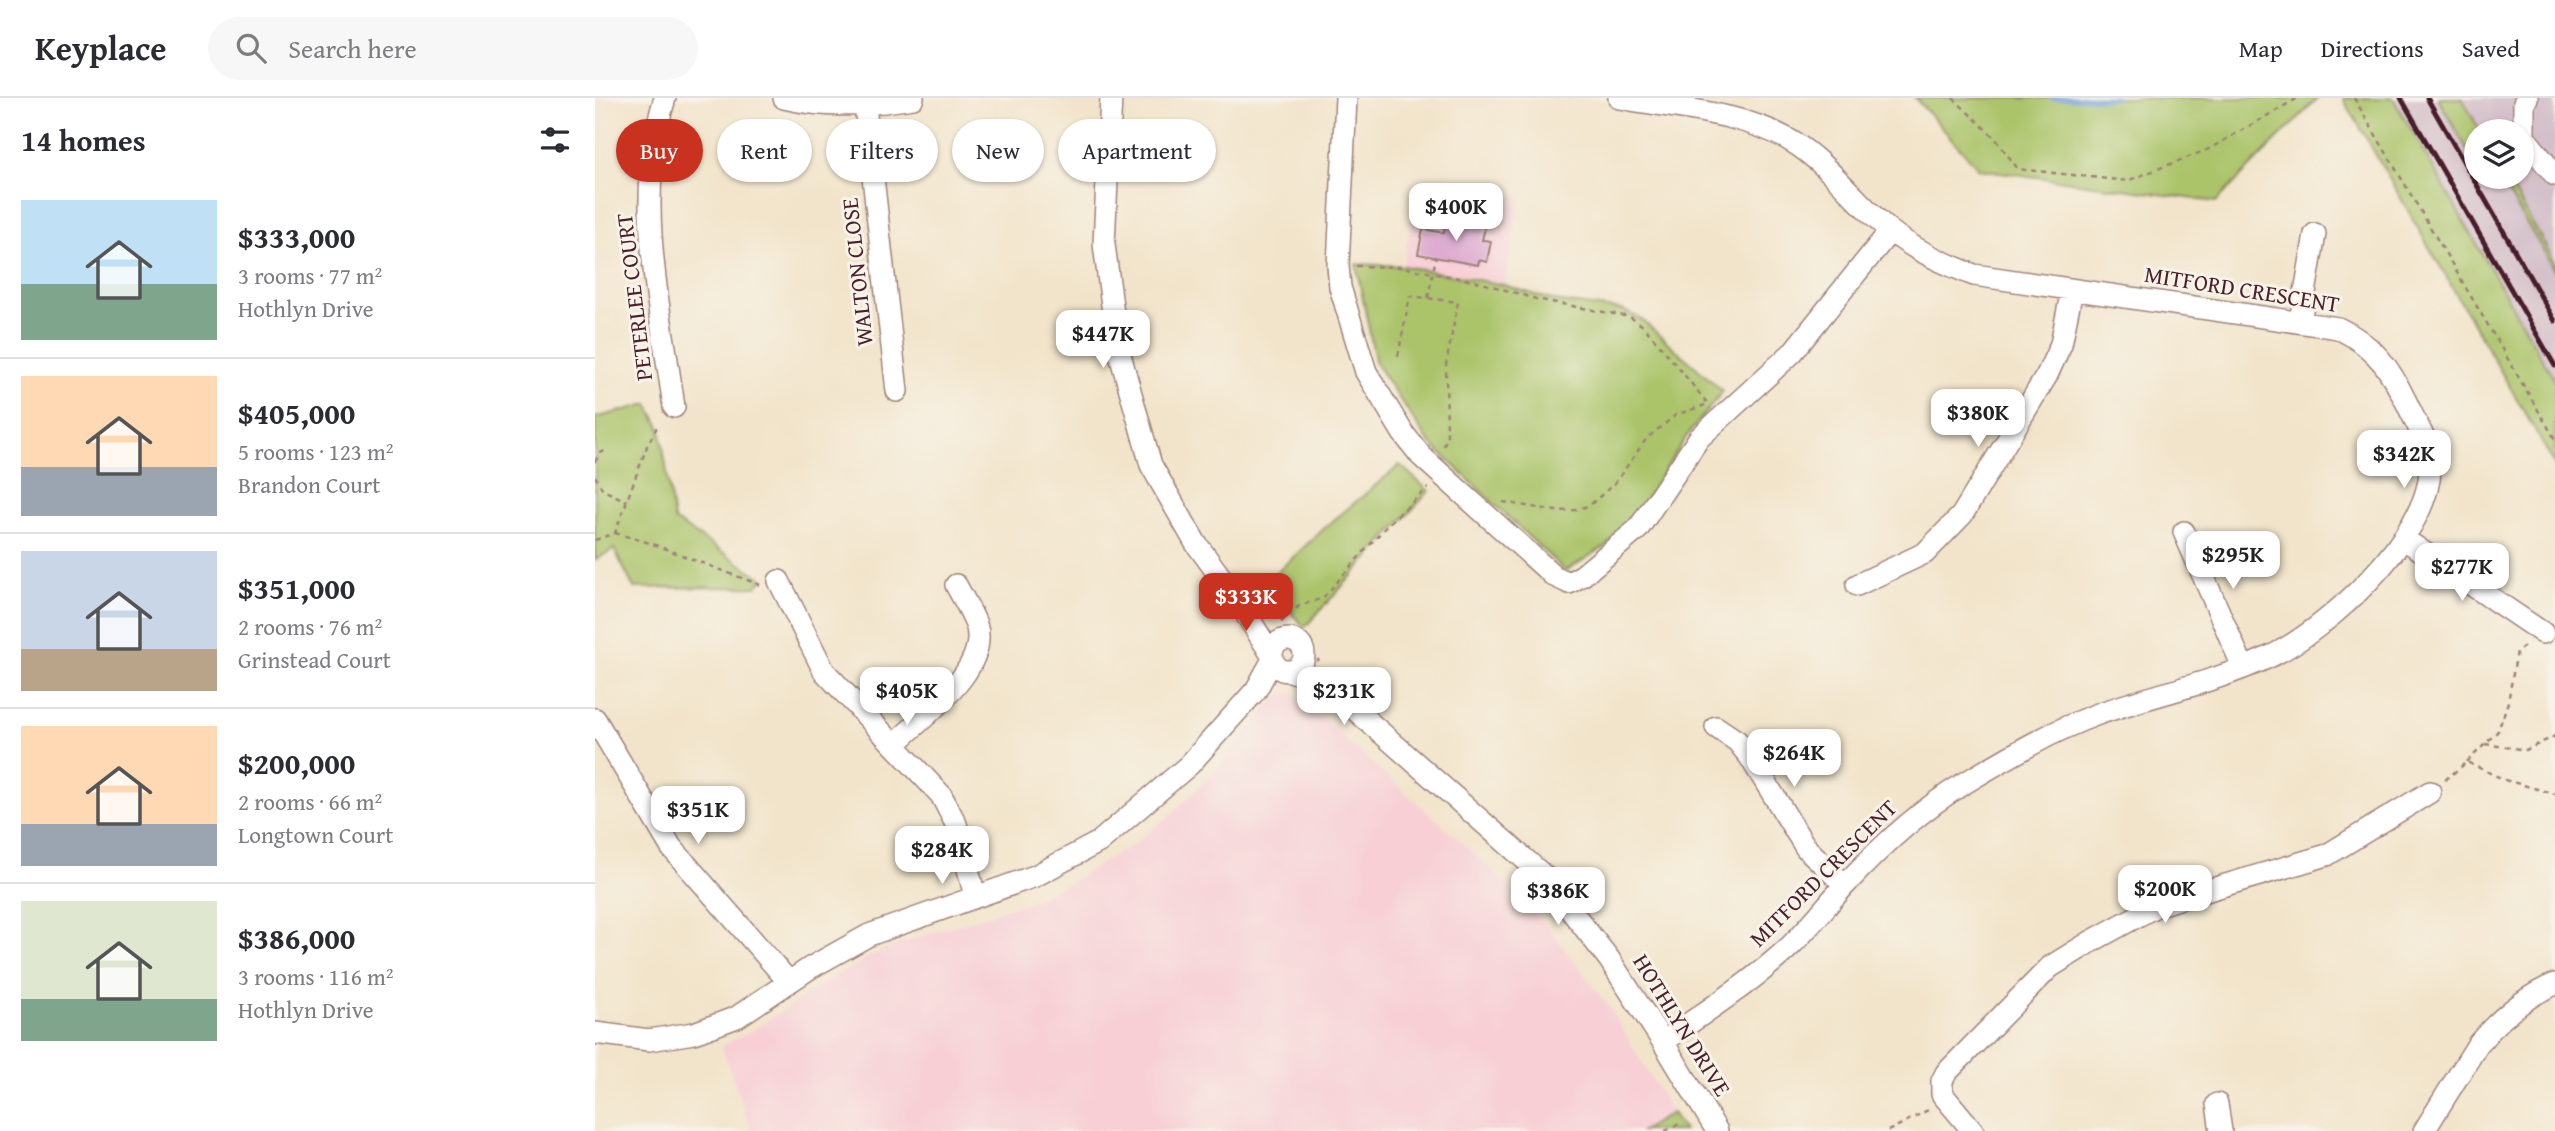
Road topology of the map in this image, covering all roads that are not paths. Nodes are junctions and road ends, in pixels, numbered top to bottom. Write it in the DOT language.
graph roads {
  1 [pos="665,98"];
  2 [pos="784,98"];
  3 [pos="913,98"];
  4 [pos="1111,98"];
  5 [pos="1346,98"];
  6 [pos="1619,98"];
  7 [pos="2527,98"];
  8 [pos="865,106"];
  9 [pos="2555,175"];
  10 [pos="1890,231"];
  11 [pos="2315,234"];
  12 [pos="2072,290"];
  13 [pos="2300,322"];
  14 [pos="897,391"];
  15 [pos="674,407"];
  16 [pos="2184,532"];
  17 [pos="2404,539"];
  18 [pos="779,582"];
  19 [pos="956,585"];
  20 [pos="1857,585"];
  21 [pos="2543,633"];
  22 [pos="1284,648"];
  23 [pos="2243,667"];
  24 [pos="595,719"];
  25 [pos="1716,727"];
  26 [pos="895,744"];
  27 [pos="2430,792"];
  28 [pos="1845,885"];
  29 [pos="975,897"];
  30 [pos="789,982"];
  31 [pos="2555,984"];
  32 [pos="595,1032"];
  33 [pos="1663,1042"];
  34 [pos="2217,1104"];
  35 [pos="1717,1131"];
  36 [pos="1973,1131"];
  37 [pos="2221,1131"];
  38 [pos="2424,1131"];
  1 -- 15 [label="street, PETERLEE COURT"];
  2 -- 8 [label="street"];
  3 -- 8 [label="street"];
  4 -- 22 [label="street, HOTHLYN DRIVE"];
  5 -- 10 [label="street"];
  6 -- 10 [label="street, MITFORD CRESCENT"];
  7 -- 9 [label="street"];
  8 -- 14 [label="street, WALTON CLOSE"];
  10 -- 12 [label="street, MITFORD CRESCENT"];
  11 -- 13 [label="street"];
  12 -- 13 [label="street, MITFORD CRESCENT"];
  12 -- 20 [label="street"];
  13 -- 17 [label="street, MITFORD CRESCENT"];
  16 -- 23 [label="street"];
  17 -- 21 [label="street"];
  17 -- 23 [label="street, MITFORD CRESCENT"];
  18 -- 26 [label="street"];
  19 -- 26 [label="street"];
  22 -- 29 [label="street"];
  22 -- 33 [label="street, HOTHLYN DRIVE"];
  23 -- 28 [label="street, MITFORD CRESCENT"];
  24 -- 30 [label="street"];
  25 -- 28 [label="street"];
  26 -- 29 [label="street"];
  27 -- 36 [label="street"];
  28 -- 33 [label="street, MITFORD CRESCENT"];
  29 -- 30 [label="street"];
  30 -- 32 [label="street"];
  31 -- 38 [label="street"];
  33 -- 35 [label="street, HOTHLYN DRIVE"];
  34 -- 37 [label="street"];
}
